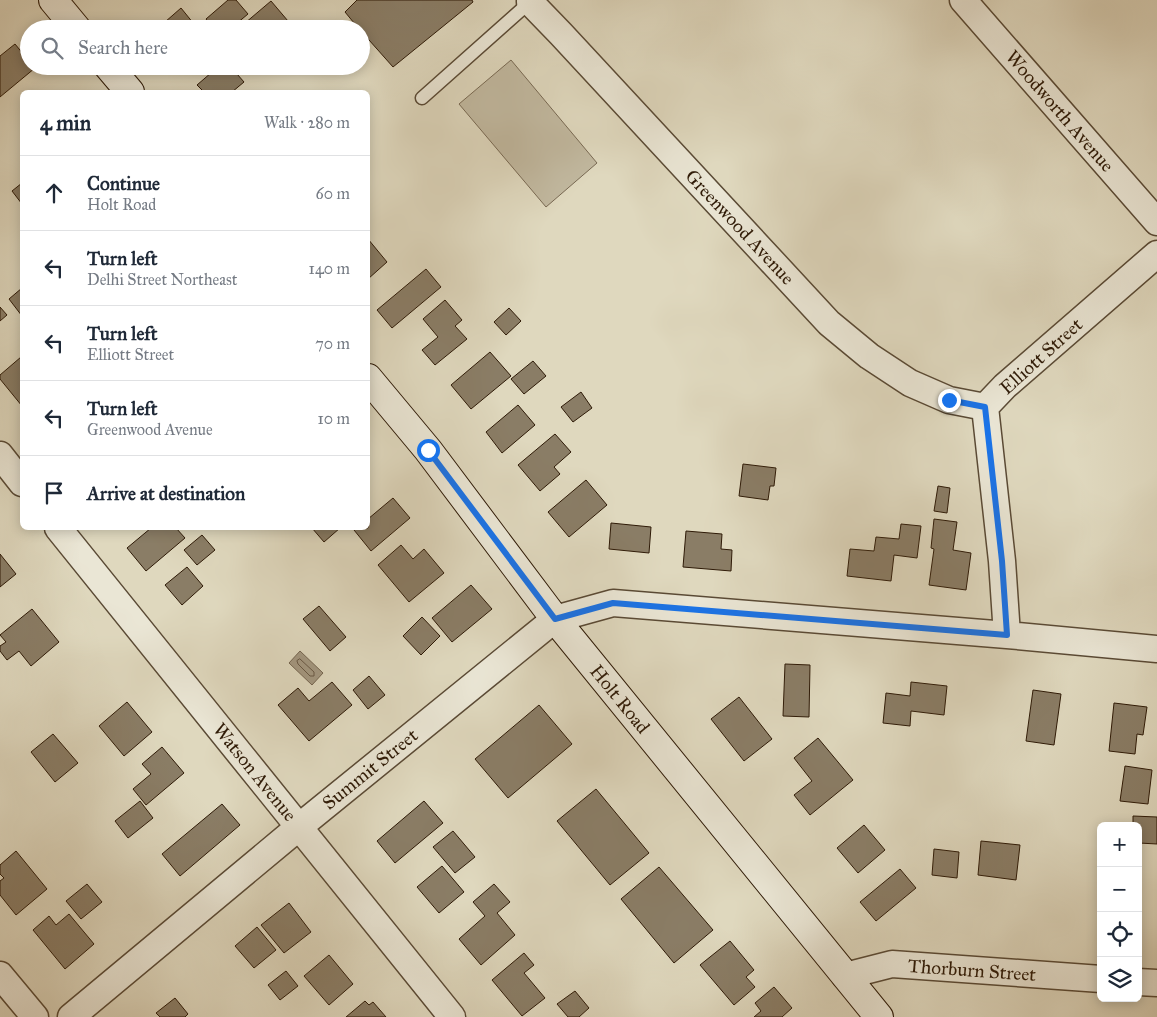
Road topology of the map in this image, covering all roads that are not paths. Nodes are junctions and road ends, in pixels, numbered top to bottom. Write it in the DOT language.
graph roads {
  1 [pos="53,0"];
  2 [pos="963,0"];
  3 [pos="529,1"];
  4 [pos="70,20"];
  5 [pos="116,75"];
  6 [pos="128,90"];
  7 [pos="422,98"];
  8 [pos="1157,222"];
  9 [pos="1157,254"];
  10 [pos="370,380"];
  11 [pos="985,407"];
  12 [pos="0,455"];
  13 [pos="20,480"];
  14 [pos="60,530"];
  15 [pos="555,619"];
  16 [pos="1007,635"];
  17 [pos="1157,649"];
  18 [pos="299,827"];
  19 [pos="0,975"];
  20 [pos="845,976"];
  21 [pos="1097,979"];
  22 [pos="1142,982"];
  23 [pos="1157,983"];
  24 [pos="35,1017"];
  25 [pos="71,1017"];
  26 [pos="452,1017"];
  27 [pos="878,1017"];
  1 -- 4 [label="main road"];
  2 -- 8 [label="street, Woodworth Avenue"];
  3 -- 7 [label="lane"];
  3 -- 11 [label="street, Greenwood Avenue"];
  5 -- 6 [label="main road"];
  9 -- 11 [label="street, Elliott Street"];
  10 -- 15 [label="main road, Holt Road"];
  11 -- 16 [label="street, Elliott Street"];
  12 -- 13 [label="street"];
  14 -- 18 [label="street, Watson Avenue"];
  15 -- 16 [label="street"];
  15 -- 18 [label="street, Summit Street"];
  15 -- 20 [label="main road, Holt Road"];
  16 -- 17 [label="street"];
  18 -- 25 [label="street, Summit Street"];
  18 -- 26 [label="street, Watson Avenue"];
  19 -- 24 [label="street"];
  20 -- 21 [label="street, Thorburn Street"];
  20 -- 27 [label="main road, Holt Road"];
  22 -- 23 [label="street"];
}
